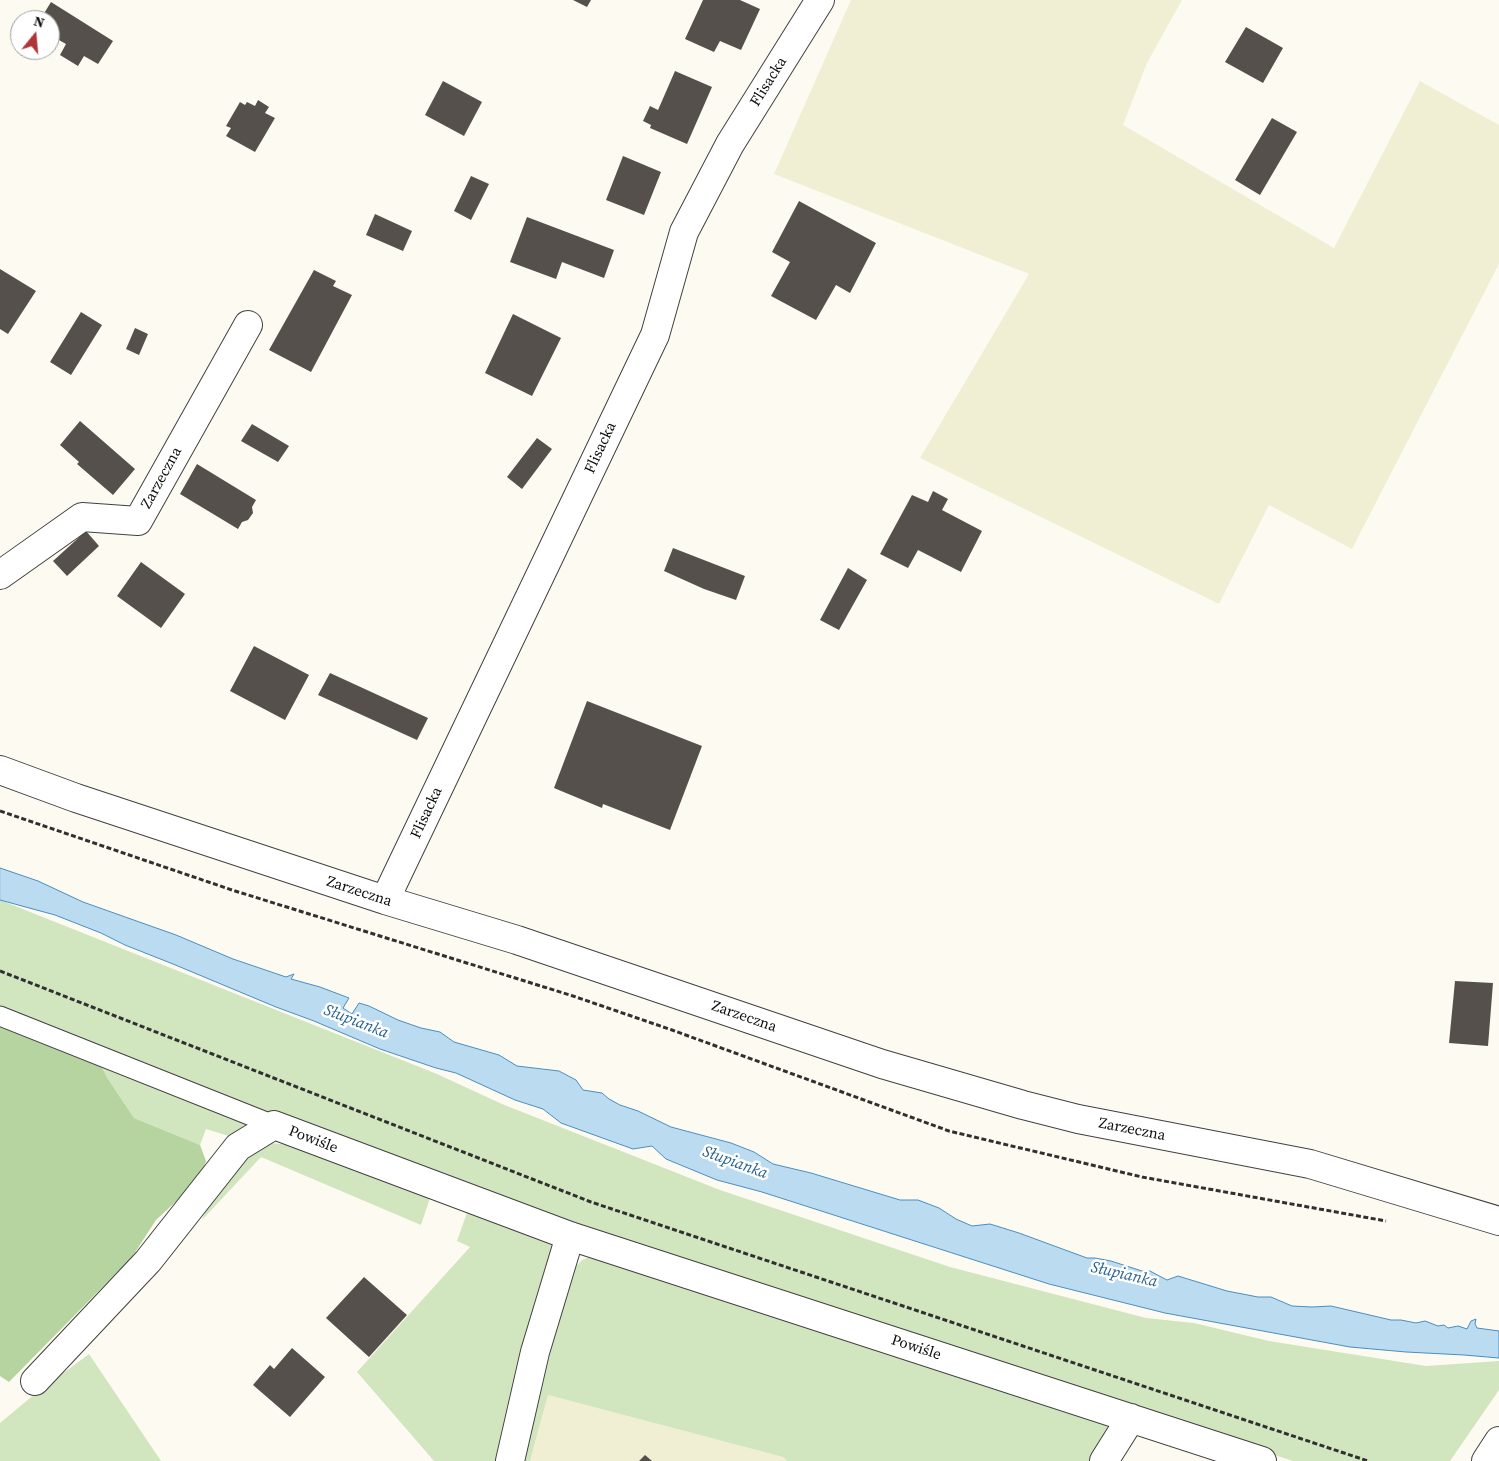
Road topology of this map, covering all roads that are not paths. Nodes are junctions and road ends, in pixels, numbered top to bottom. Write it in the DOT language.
graph roads {
  1 [pos="820,0"];
  2 [pos="248,325"];
  3 [pos="0,575"];
  4 [pos="0,770"];
  5 [pos="385,900"];
  6 [pos="0,1016"];
  7 [pos="274,1125"];
  8 [pos="1499,1221"];
  9 [pos="570,1236"];
  10 [pos="35,1381"];
  11 [pos="1131,1418"];
  12 [pos="1499,1441"];
  13 [pos="510,1461"];
  14 [pos="1104,1461"];
  15 [pos="1262,1461"];
  16 [pos="1486,1461"];
  1 -- 5 [label="street, Flisacka"];
  2 -- 3 [label="street, Zarzeczna"];
  4 -- 5 [label="street, Zarzeczna"];
  5 -- 8 [label="street, Zarzeczna"];
  6 -- 7 [label="lane"];
  7 -- 9 [label="street, Powiśle"];
  7 -- 10 [label="street, Powiśle"];
  9 -- 11 [label="street, Powiśle"];
  9 -- 13 [label="street"];
  11 -- 14 [label="street"];
  11 -- 15 [label="street, Powiśle"];
  12 -- 16 [label="street"];
}
